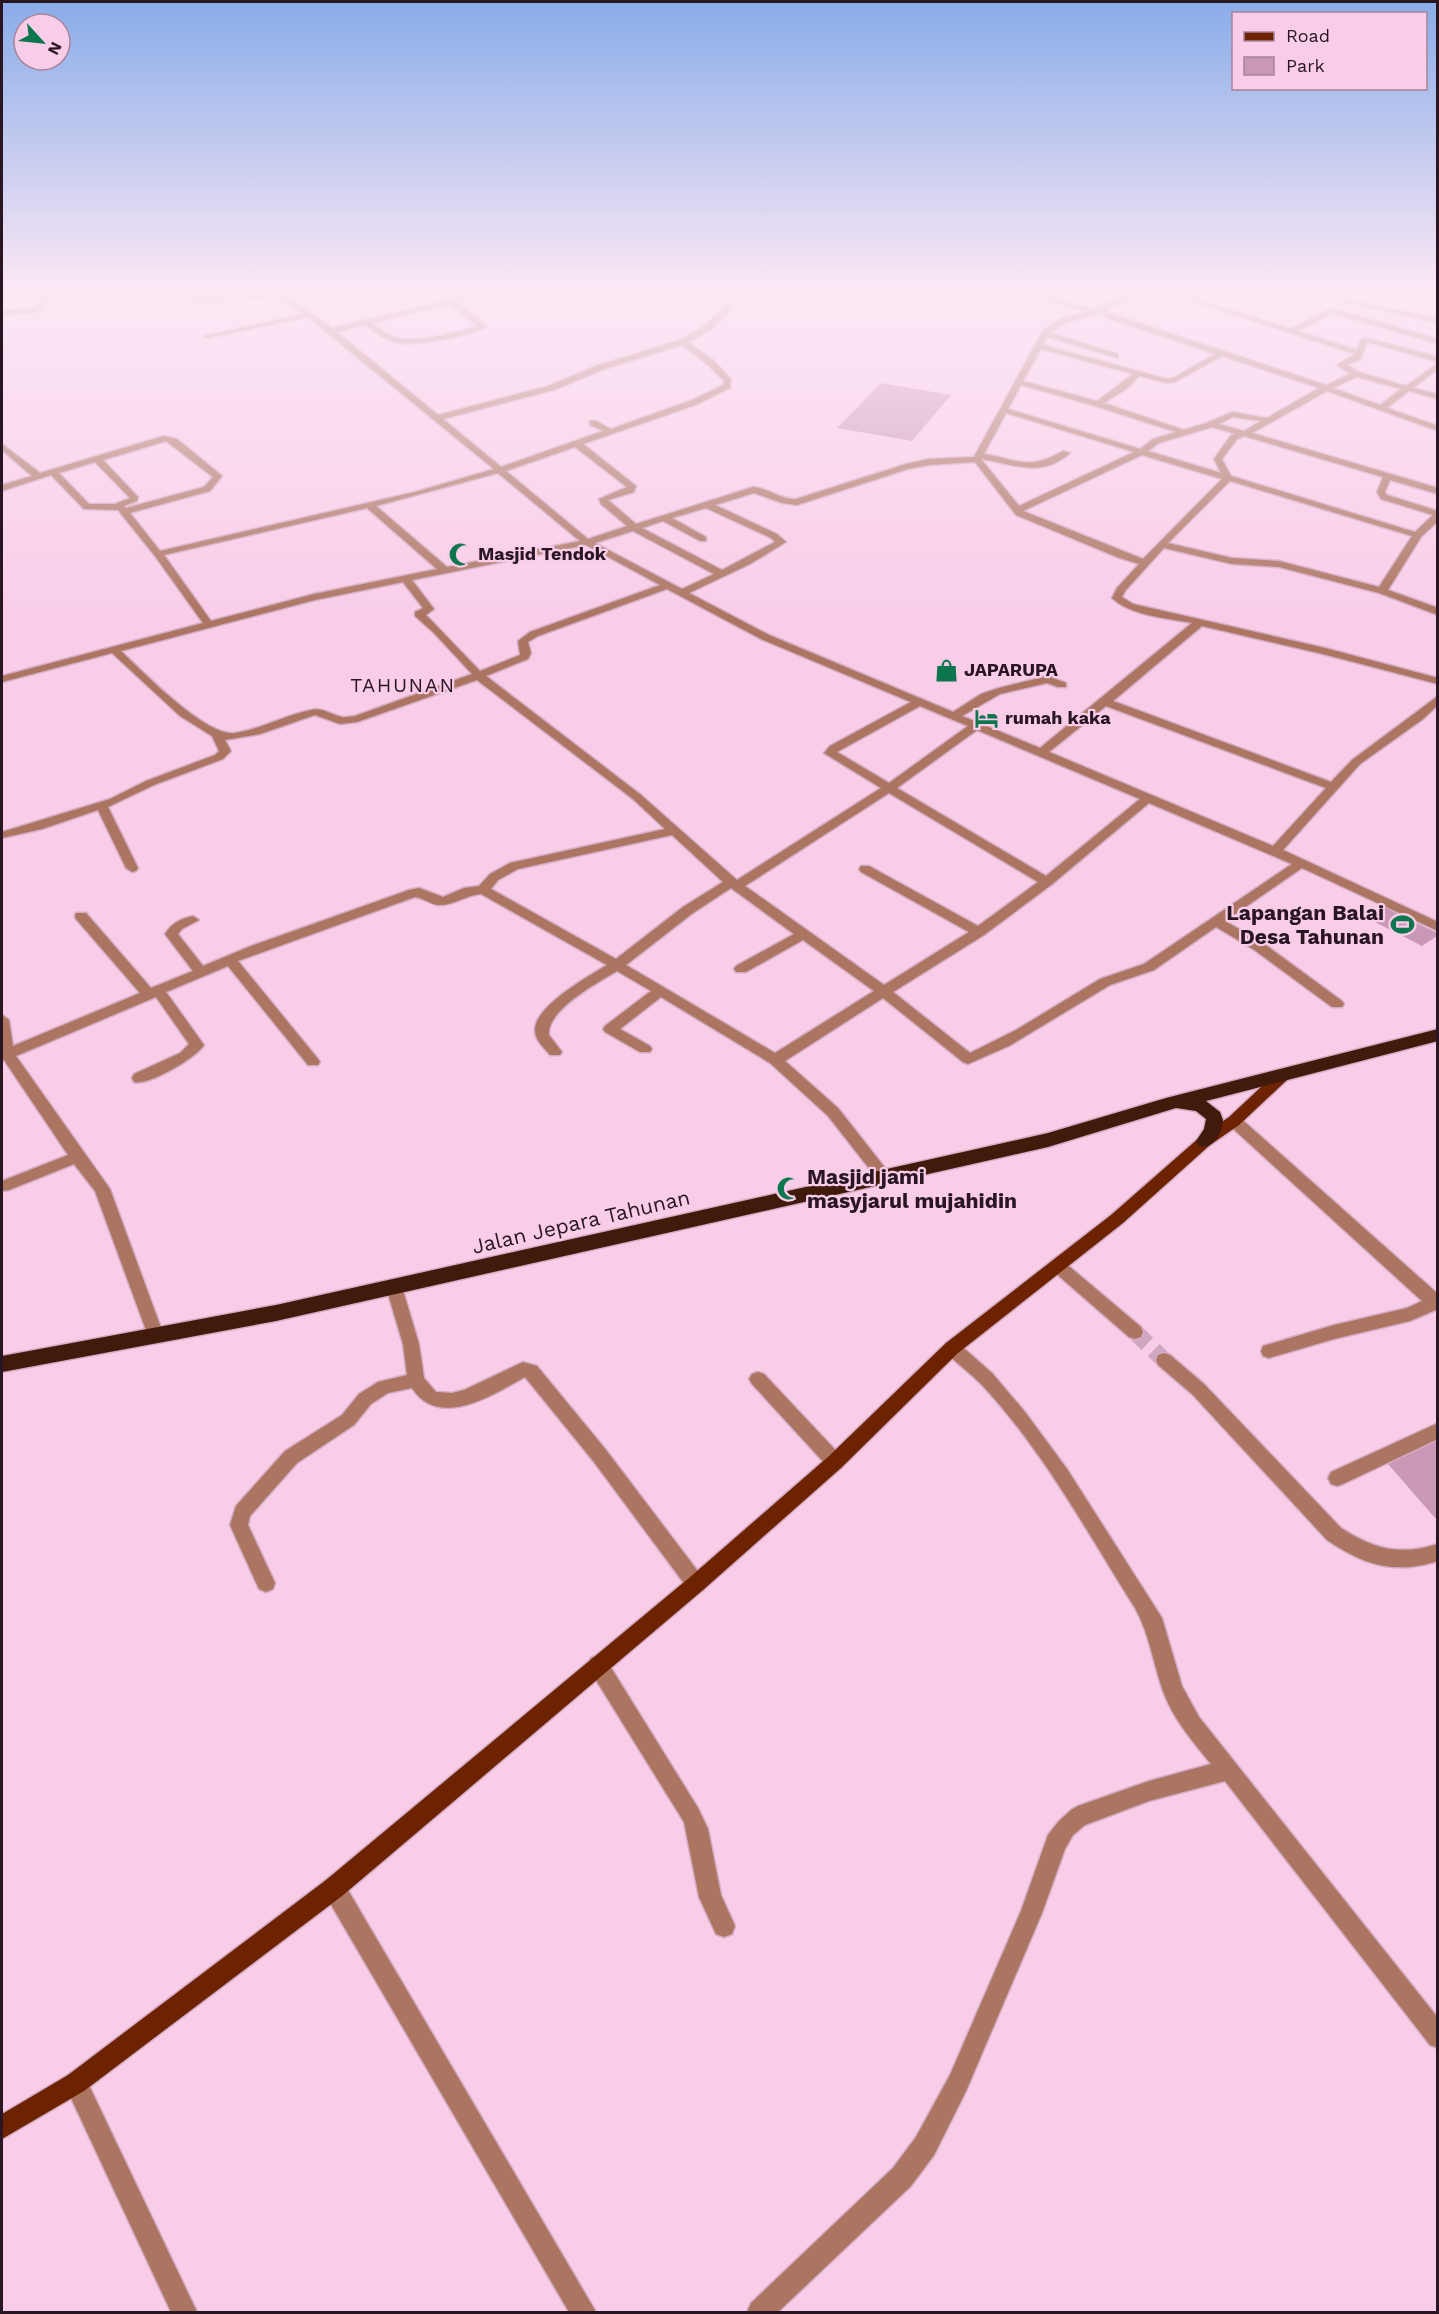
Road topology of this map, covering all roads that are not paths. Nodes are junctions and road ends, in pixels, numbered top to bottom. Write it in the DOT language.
graph roads {
  1 [pos="414,400"];
  2 [pos="504,400"];
  3 [pos="699,400"];
  4 [pos="1009,400"];
  5 [pos="1084,400"];
  6 [pos="1104,400"];
  7 [pos="1304,400"];
  8 [pos="1357,400"];
  9 [pos="1391,400"];
  10 [pos="1098,404"];
  11 [pos="1380,409"];
  12 [pos="1004,410"];
  13 [pos="436,418"];
  14 [pos="1268,420"];
  15 [pos="593,423"];
  16 [pos="1212,424"];
  17 [pos="1437,429"];
  18 [pos="611,432"];
  19 [pos="1187,433"];
  20 [pos="1246,433"];
  21 [pos="577,444"];
  22 [pos="2,446"];
  23 [pos="1141,452"];
  24 [pos="1066,453"];
  25 [pos="978,458"];
  26 [pos="97,459"];
  27 [pos="501,470"];
  28 [pos="53,472"];
  29 [pos="1388,475"];
  30 [pos="39,477"];
  31 [pos="1228,478"];
  32 [pos="2,488"];
  33 [pos="1437,491"];
  34 [pos="369,505"];
  35 [pos="708,506"];
  36 [pos="120,509"];
  37 [pos="1018,510"];
  38 [pos="1437,514"];
  39 [pos="664,518"];
  40 [pos="635,528"];
  41 [pos="1419,531"];
  42 [pos="1437,533"];
  43 [pos="703,539"];
  44 [pos="587,542"];
  45 [pos="1162,545"];
  46 [pos="158,554"];
  47 [pos="1146,562"];
  48 [pos="444,570"];
  49 [pos="722,574"];
  50 [pos="405,578"];
  51 [pos="666,586"];
  52 [pos="1382,591"];
  53 [pos="680,593"];
  54 [pos="1437,612"];
  55 [pos="1200,622"];
  56 [pos="209,625"];
  57 [pos="113,649"];
  58 [pos="478,675"];
  59 [pos="2,679"];
  60 [pos="1437,681"];
  61 [pos="1062,685"];
  62 [pos="1437,699"];
  63 [pos="919,702"];
  64 [pos="1105,702"];
  65 [pos="955,716"];
  66 [pos="976,725"];
  67 [pos="216,734"];
  68 [pos="1042,752"];
  69 [pos="1333,787"];
  70 [pos="889,788"];
  71 [pos="1149,797"];
  72 [pos="102,806"];
  73 [pos="676,830"];
  74 [pos="2,835"];
  75 [pos="1275,851"];
  76 [pos="1301,863"];
  77 [pos="132,868"];
  78 [pos="865,869"];
  79 [pos="1047,882"];
  80 [pos="734,884"];
  81 [pos="483,890"];
  82 [pos="81,916"];
  83 [pos="193,920"];
  84 [pos="1217,922"];
  85 [pos="1437,927"];
  86 [pos="980,932"];
  87 [pos="802,935"];
  88 [pos="230,960"];
  89 [pos="617,964"];
  90 [pos="741,969"];
  91 [pos="201,972"];
  92 [pos="660,991"];
  93 [pos="883,991"];
  94 [pos="153,992"];
  95 [pos="1337,1004"];
  96 [pos="2,1020"];
  97 [pos="1437,1035"];
  98 [pos="645,1049"];
  99 [pos="555,1052"];
  100 [pos="4,1055"];
  101 [pos="775,1060"];
  102 [pos="313,1062"];
  103 [pos="1282,1076"];
  104 [pos="139,1078"];
  105 [pos="1166,1104"];
  106 [pos="1234,1121"];
  107 [pos="1205,1142"];
  108 [pos="77,1157"];
  109 [pos="884,1177"];
  110 [pos="4,1186"];
  111 [pos="1058,1266"];
  112 [pos="394,1287"];
  113 [pos="1437,1302"];
  114 [pos="1135,1332"];
  115 [pos="156,1336"];
  116 [pos="952,1348"];
  117 [pos="1269,1351"];
  118 [pos="1164,1360"];
  119 [pos="2,1364"];
  120 [pos="759,1379"];
  121 [pos="416,1380"];
  122 [pos="1437,1430"];
  123 [pos="835,1462"];
  124 [pos="1337,1478"];
  125 [pos="1437,1552"];
  126 [pos="266,1583"];
  127 [pos="696,1584"];
  128 [pos="598,1665"];
  129 [pos="1229,1770"];
  130 [pos="334,1888"];
  131 [pos="724,1926"];
  132 [pos="1437,2037"];
  133 [pos="76,2083"];
  134 [pos="2,2127"];
  135 [pos="184,2313"];
  136 [pos="582,2313"];
  137 [pos="760,2313"];
  1 -- 13 [label="street"];
  2 -- 13 [label="street"];
  3 -- 18 [label="street"];
  4 -- 12 [label="street"];
  5 -- 10 [label="street"];
  6 -- 10 [label="street"];
  7 -- 14 [label="street"];
  8 -- 11 [label="street"];
  9 -- 11 [label="street"];
  10 -- 19 [label="street"];
  11 -- 17 [label="street"];
  12 -- 23 [label="street"];
  12 -- 25 [label="street"];
  13 -- 27 [label="street"];
  14 -- 16 [label="street"];
  14 -- 20 [label="street"];
  15 -- 18 [label="street"];
  16 -- 19 [label="street"];
  16 -- 20 [label="street"];
  18 -- 21 [label="street"];
  19 -- 23 [label="street"];
  20 -- 29 [label="street"];
  20 -- 31 [label="street"];
  21 -- 27 [label="street"];
  21 -- 40 [label="street"];
  22 -- 30 [label="street"];
  23 -- 31 [label="street"];
  23 -- 37 [label="street"];
  24 -- 25 [label="street"];
  25 -- 35 [label="street"];
  25 -- 37 [label="street"];
  26 -- 28 [label="street"];
  26 -- 36 [label="street"];
  26 -- 36 [label="street"];
  27 -- 34 [label="street"];
  27 -- 44 [label="street"];
  28 -- 30 [label="street"];
  28 -- 36 [label="street"];
  29 -- 33 [label="street"];
  29 -- 38 [label="street"];
  30 -- 32 [label="street"];
  31 -- 41 [label="street"];
  31 -- 45 [label="street"];
  34 -- 46 [label="street"];
  34 -- 48 [label="street"];
  35 -- 39 [label="street"];
  35 -- 49 [label="street"];
  36 -- 46 [label="street"];
  37 -- 47 [label="street"];
  38 -- 41 [label="street"];
  39 -- 40 [label="street"];
  39 -- 43 [label="street"];
  40 -- 44 [label="street"];
  40 -- 49 [label="street"];
  41 -- 42 [label="street"];
  41 -- 52 [label="street"];
  44 -- 48 [label="street"];
  44 -- 51 [label="street"];
  45 -- 47 [label="street"];
  45 -- 52 [label="street"];
  46 -- 56 [label="street"];
  47 -- 55 [label="street"];
  48 -- 50 [label="street"];
  49 -- 53 [label="street"];
  50 -- 56 [label="street"];
  50 -- 58 [label="street"];
  51 -- 53 [label="street"];
  51 -- 58 [label="street"];
  52 -- 54 [label="street"];
  53 -- 63 [label="street"];
  55 -- 60 [label="street"];
  55 -- 64 [label="street"];
  56 -- 57 [label="street"];
  57 -- 59 [label="street"];
  57 -- 67 [label="street"];
  58 -- 67 [label="street"];
  58 -- 73 [label="street"];
  61 -- 65 [label="street"];
  62 -- 69 [label="street"];
  63 -- 65 [label="street"];
  63 -- 70 [label="street"];
  64 -- 68 [label="street"];
  64 -- 69 [label="street"];
  65 -- 66 [label="street"];
  66 -- 68 [label="street"];
  66 -- 70 [label="street"];
  67 -- 72 [label="street"];
  68 -- 71 [label="street"];
  69 -- 75 [label="street"];
  70 -- 79 [label="street"];
  70 -- 80 [label="street"];
  71 -- 75 [label="street"];
  71 -- 79 [label="street"];
  72 -- 74 [label="street"];
  72 -- 77 [label="street"];
  73 -- 80 [label="street"];
  73 -- 81 [label="street"];
  75 -- 76 [label="street"];
  76 -- 84 [label="street"];
  76 -- 85 [label="street"];
  78 -- 86 [label="street"];
  79 -- 86 [label="street"];
  80 -- 87 [label="street"];
  80 -- 89 [label="street"];
  81 -- 88 [label="street"];
  81 -- 89 [label="street"];
  82 -- 94 [label="street"];
  83 -- 91 [label="street"];
  84 -- 93 [label="street"];
  84 -- 95 [label="street"];
  86 -- 93 [label="street"];
  87 -- 90 [label="street"];
  87 -- 93 [label="street"];
  88 -- 91 [label="street"];
  88 -- 102 [label="street"];
  89 -- 92 [label="street"];
  89 -- 99 [label="street"];
  91 -- 94 [label="street"];
  92 -- 98 [label="street"];
  92 -- 101 [label="street"];
  93 -- 101 [label="street"];
  94 -- 100 [label="street"];
  94 -- 104 [label="street"];
  96 -- 100 [label="street"];
  97 -- 103 [label="highway"];
  100 -- 108 [label="street"];
  101 -- 109 [label="street"];
  103 -- 105 [label="highway"];
  103 -- 106 [label="main road"];
  105 -- 107 [label="highway"];
  105 -- 109 [label="highway, Jalan Jepara Tahunan"];
  106 -- 107 [label="main road"];
  106 -- 113 [label="street"];
  107 -- 111 [label="main road"];
  108 -- 110 [label="street"];
  108 -- 115 [label="street"];
  109 -- 112 [label="highway, Jalan Jepara Tahunan"];
  111 -- 114 [label="street"];
  111 -- 116 [label="main road"];
  112 -- 115 [label="highway, Jalan Jepara Tahunan"];
  112 -- 121 [label="street"];
  113 -- 117 [label="street"];
  115 -- 119 [label="highway, Jalan Jepara Tahunan"];
  116 -- 123 [label="main road"];
  116 -- 129 [label="street"];
  118 -- 125 [label="street"];
  120 -- 123 [label="street"];
  121 -- 126 [label="street"];
  121 -- 127 [label="street"];
  122 -- 124 [label="street"];
  123 -- 127 [label="main road"];
  127 -- 128 [label="main road"];
  128 -- 130 [label="main road"];
  128 -- 131 [label="street"];
  129 -- 132 [label="street"];
  129 -- 137 [label="street"];
  130 -- 133 [label="main road"];
  130 -- 136 [label="street"];
  133 -- 134 [label="main road"];
  133 -- 135 [label="street"];
}
